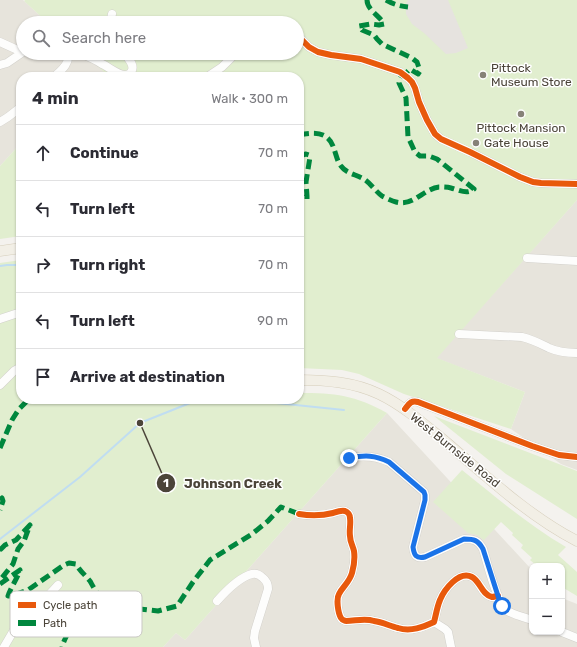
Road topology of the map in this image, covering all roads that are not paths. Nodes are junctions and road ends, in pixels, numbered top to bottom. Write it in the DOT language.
graph roads {
  1 [pos="0,42"];
  2 [pos="304,42"];
  3 [pos="16,49"];
  4 [pos="16,57"];
  5 [pos="67,60"];
  6 [pos="94,60"];
  7 [pos="130,60"];
  8 [pos="229,60"];
  9 [pos="0,65"];
  10 [pos="59,72"];
  11 [pos="116,72"];
  12 [pos="131,72"];
  13 [pos="214,72"];
  14 [pos="16,111"];
  15 [pos="0,122"];
  16 [pos="577,184"];
  17 [pos="16,249"];
  18 [pos="0,251"];
  19 [pos="527,258"];
  20 [pos="577,261"];
  21 [pos="16,314"];
  22 [pos="0,319"];
  23 [pos="459,334"];
  24 [pos="577,353"];
  25 [pos="16,370"];
  26 [pos="304,380"];
  27 [pos="0,385"];
  28 [pos="405,409"];
  29 [pos="349,458"];
  30 [pos="575,460"];
  31 [pos="299,514"];
  32 [pos="577,541"];
  33 [pos="58,585"];
  34 [pos="52,591"];
  35 [pos="498,596"];
  36 [pos="217,601"];
  37 [pos="529,619"];
  38 [pos="434,622"];
  39 [pos="565,633"];
  40 [pos="10,637"];
  41 [pos="577,638"];
  42 [pos="4,647"];
  43 [pos="256,647"];
  44 [pos="451,647"];
  1 -- 3 [label="street"];
  2 -- 16 [label="street"];
  4 -- 9 [label="street"];
  5 -- 10 [label="street"];
  6 -- 11 [label="street"];
  7 -- 12 [label="street"];
  8 -- 13 [label="street"];
  14 -- 15 [label="street"];
  17 -- 18 [label="main road"];
  19 -- 20 [label="street"];
  21 -- 22 [label="street"];
  23 -- 24 [label="street"];
  25 -- 27 [label="street"];
  26 -- 28 [label="main road, West Burnside Road"];
  28 -- 30 [label="street"];
  28 -- 32 [label="main road, West Burnside Road"];
  29 -- 35 [label="street"];
  31 -- 38 [label="street"];
  33 -- 34 [label="street"];
  35 -- 37 [label="street"];
  35 -- 38 [label="street"];
  36 -- 43 [label="street"];
  38 -- 44 [label="street"];
  39 -- 41 [label="street"];
  40 -- 42 [label="street"];
}
